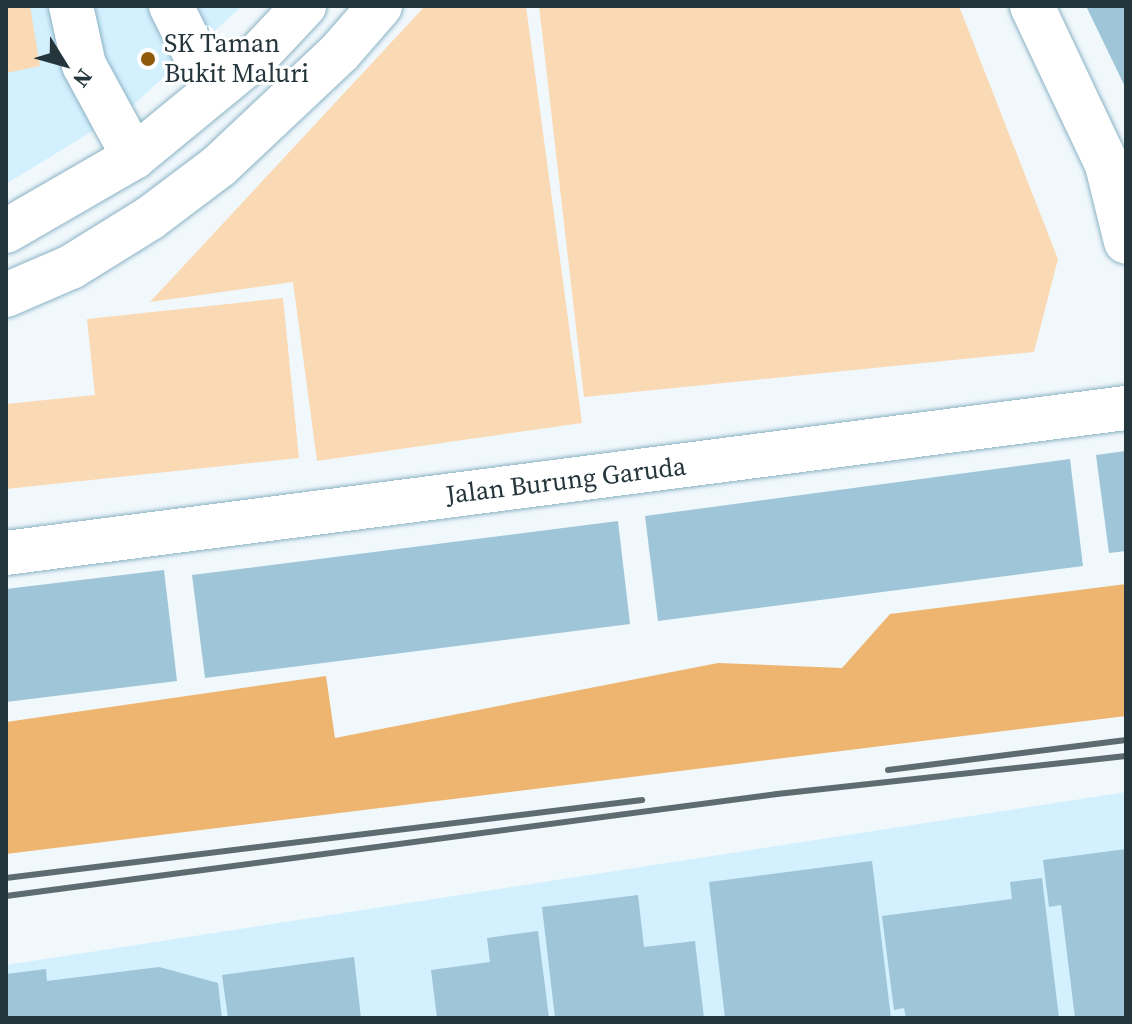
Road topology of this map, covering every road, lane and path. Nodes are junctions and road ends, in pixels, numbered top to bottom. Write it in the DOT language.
graph roads {
  1 [pos="71,6"];
  2 [pos="171,6"];
  3 [pos="304,6"];
  4 [pos="380,6"];
  5 [pos="1032,6"];
  6 [pos="222,84"];
  7 [pos="134,157"];
  8 [pos="6,231"];
  9 [pos="1126,242"];
  10 [pos="6,295"];
  11 [pos="1126,408"];
  12 [pos="6,553"];
  1 -- 7 [label="street"];
  2 -- 6 [label="street"];
  3 -- 6 [label="street"];
  4 -- 10 [label="street"];
  5 -- 9 [label="street"];
  6 -- 7 [label="street"];
  7 -- 8 [label="street"];
  11 -- 12 [label="street, Jalan Burung Garuda"];
}
